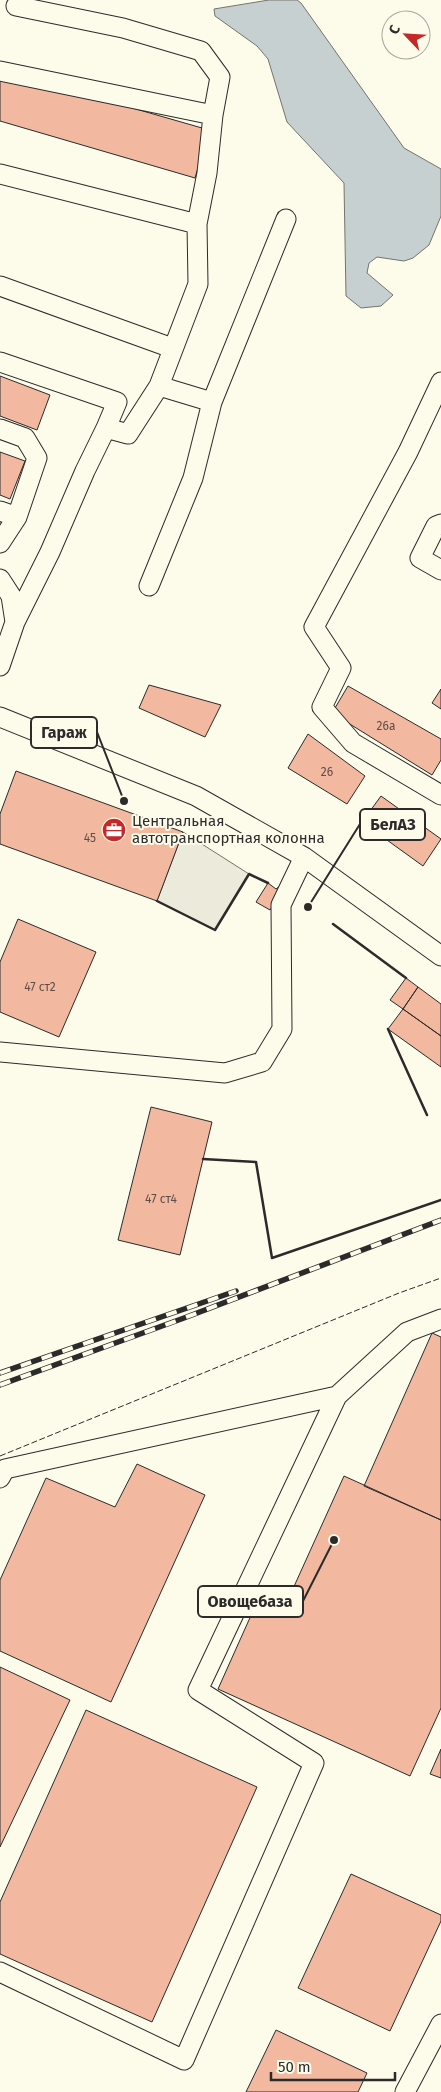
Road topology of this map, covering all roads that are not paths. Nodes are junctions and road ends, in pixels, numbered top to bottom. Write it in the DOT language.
graph roads {
  1 [pos="16,6"];
  2 [pos="0,71"];
  3 [pos="212,115"];
  4 [pos="0,174"];
  5 [pos="286,220"];
  6 [pos="197,224"];
  7 [pos="0,286"];
  8 [pos="172,348"];
  9 [pos="0,362"];
  10 [pos="441,382"];
  11 [pos="159,386"];
  12 [pos="212,402"];
  13 [pos="106,428"];
  14 [pos="0,429"];
  15 [pos="9,514"];
  16 [pos="441,524"];
  17 [pos="0,543"];
  18 [pos="441,570"];
  19 [pos="0,579"];
  20 [pos="149,586"];
  21 [pos="14,622"];
  22 [pos="0,666"];
  23 [pos="0,717"];
  24 [pos="441,795"];
  25 [pos="304,857"];
  26 [pos="441,956"];
  27 [pos="0,1052"];
  28 [pos="441,1319"];
  29 [pos="337,1396"];
  30 [pos="0,1478"];
  31 [pos="0,1972"];
  32 [pos="441,2024"];
  33 [pos="405,2092"];
  1 -- 3 [label="street"];
  2 -- 3 [label="street"];
  3 -- 6 [label="street"];
  4 -- 6 [label="street"];
  5 -- 12 [label="street"];
  6 -- 8 [label="street"];
  7 -- 8 [label="street"];
  8 -- 11 [label="street"];
  9 -- 13 [label="street"];
  10 -- 24 [label="street"];
  11 -- 12 [label="street"];
  11 -- 13 [label="street"];
  12 -- 20 [label="street"];
  13 -- 21 [label="street"];
  14 -- 15 [label="street"];
  15 -- 17 [label="street"];
  16 -- 18 [label="street"];
  19 -- 21 [label="street"];
  21 -- 22 [label="street"];
  23 -- 25 [label="street"];
  25 -- 26 [label="street"];
  25 -- 27 [label="street"];
  28 -- 29 [label="street"];
  29 -- 30 [label="street"];
  29 -- 31 [label="street"];
  32 -- 33 [label="street"];
}
